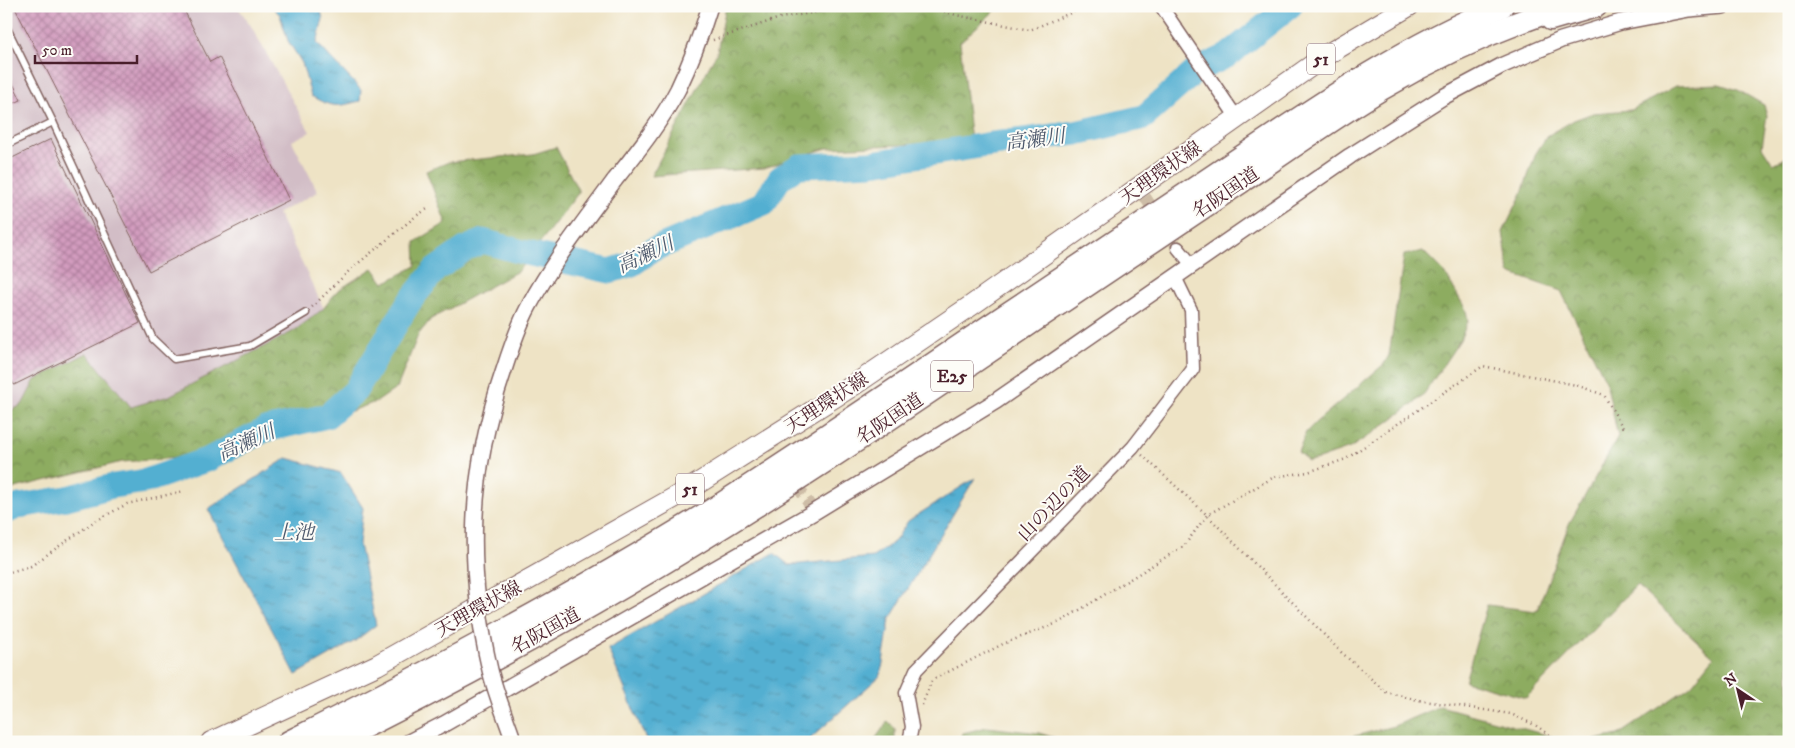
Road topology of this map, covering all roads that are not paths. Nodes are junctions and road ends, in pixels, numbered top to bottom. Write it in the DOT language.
graph roads {
  1 [pos="710,6"];
  2 [pos="1161,6"];
  3 [pos="1409,6"];
  4 [pos="1502,6"];
  5 [pos="1565,6"];
  6 [pos="1596,6"];
  7 [pos="1723,6"];
  8 [pos="6,26"];
  9 [pos="1435,59"];
  10 [pos="1237,118"];
  11 [pos="54,122"];
  12 [pos="6,145"];
  13 [pos="1178,248"];
  14 [pos="1192,265"];
  15 [pos="1175,277"];
  16 [pos="306,313"];
  17 [pos="211,742"];
  18 [pos="288,742"];
  19 [pos="334,742"];
  20 [pos="409,742"];
  21 [pos="514,742"];
  22 [pos="909,742"];
  1 -- 21 [label="street, bridge"];
  2 -- 10 [label="street"];
  3 -- 10 [label="main road, 天理環状線 / 51"];
  4 -- 18 [label="highway, 名阪国道 / E25"];
  5 -- 9 [label="highway, 名阪国道 / E25"];
  6 -- 9 [label="highway"];
  7 -- 14 [label="street"];
  8 -- 11 [label="lane"];
  9 -- 19 [label="highway, 名阪国道 / E25"];
  10 -- 17 [label="main road, 天理環状線 / 51"];
  11 -- 12 [label="lane"];
  11 -- 16 [label="lane"];
  13 -- 14 [label="street"];
  14 -- 15 [label="street"];
  15 -- 20 [label="street"];
  15 -- 22 [label="street, 山の辺の道"];
}
